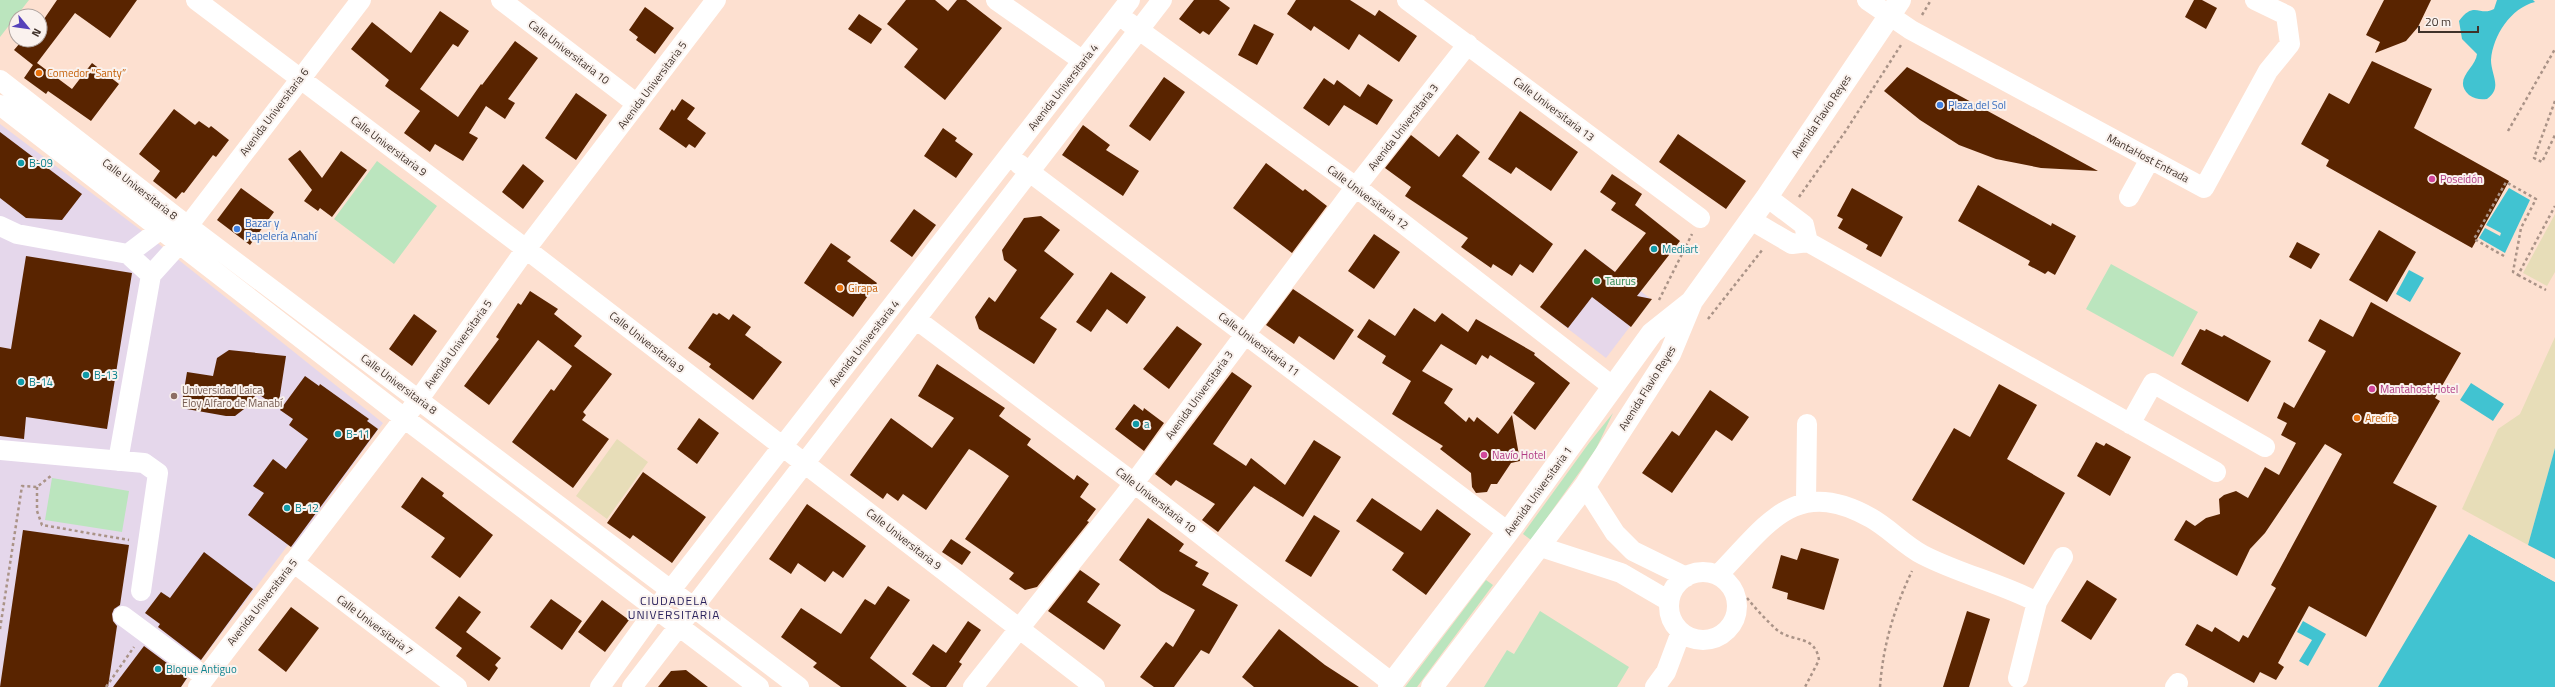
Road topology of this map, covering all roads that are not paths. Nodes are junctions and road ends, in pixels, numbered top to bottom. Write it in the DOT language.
graph roads {
  1 [pos="196,0"];
  2 [pos="361,0"];
  3 [pos="501,0"];
  4 [pos="716,0"];
  5 [pos="996,0"];
  6 [pos="1162,0"];
  7 [pos="1407,0"];
  8 [pos="1867,0"];
  9 [pos="2255,0"];
  10 [pos="1124,7"];
  11 [pos="1895,8"];
  12 [pos="1139,30"];
  13 [pos="1468,44"];
  14 [pos="1083,61"];
  15 [pos="299,79"];
  16 [pos="0,80"];
  17 [pos="637,104"];
  18 [pos="0,105"];
  19 [pos="1009,157"];
  20 [pos="2150,159"];
  21 [pos="1029,171"];
  22 [pos="1356,187"];
  23 [pos="1767,197"];
  24 [pos="2129,197"];
  25 [pos="1700,218"];
  26 [pos="1751,220"];
  27 [pos="182,222"];
  28 [pos="0,226"];
  29 [pos="160,229"];
  30 [pos="1808,242"];
  31 [pos="179,244"];
  32 [pos="526,249"];
  33 [pos="128,254"];
  34 [pos="151,275"];
  35 [pos="1692,301"];
  36 [pos="883,319"];
  37 [pos="917,320"];
  38 [pos="1245,333"];
  39 [pos="905,336"];
  40 [pos="1612,386"];
  41 [pos="419,399"];
  42 [pos="404,418"];
  43 [pos="1807,424"];
  44 [pos="2130,424"];
  45 [pos="783,446"];
  46 [pos="2265,447"];
  47 [pos="0,450"];
  48 [pos="118,461"];
  49 [pos="805,464"];
  50 [pos="2216,472"];
  51 [pos="1134,483"];
  52 [pos="1585,486"];
  53 [pos="1806,501"];
  54 [pos="1508,532"];
  55 [pos="1541,547"];
  56 [pos="1633,551"];
  57 [pos="2063,557"];
  58 [pos="293,562"];
  59 [pos="1621,572"];
  60 [pos="1718,575"];
  61 [pos="1686,577"];
  62 [pos="672,590"];
  63 [pos="141,591"];
  64 [pos="1669,601"];
  65 [pos="2037,602"];
  66 [pos="693,606"];
  67 [pos="656,609"];
  68 [pos="123,616"];
  69 [pos="678,626"];
  70 [pos="1019,628"];
  71 [pos="1681,632"];
  72 [pos="2018,678"];
  73 [pos="201,682"];
  74 [pos="1391,685"];
  75 [pos="457,687"];
  76 [pos="600,687"];
  77 [pos="632,687"];
  78 [pos="758,687"];
  79 [pos="799,687"];
  80 [pos="973,687"];
  81 [pos="1095,687"];
  82 [pos="1432,687"];
  83 [pos="1655,687"];
  1 -- 15 [label="street, Calle Universitaria 9"];
  2 -- 15 [label="street, Avenida Universitaria 6"];
  3 -- 17 [label="street, Calle Universitaria 10"];
  4 -- 17 [label="street, Avenida Universitaria 5"];
  5 -- 14 [label="street"];
  6 -- 12 [label="street"];
  7 -- 13 [label="street, Calle Universitaria 13"];
  8 -- 11 [label="street, MantaHost Entrada"];
  9 -- 20 [label="street, MantaHost Entrada"];
  10 -- 12 [label="street, Calle Universitaria 12"];
  10 -- 14 [label="street, Avenida Universitaria 4"];
  11 -- 20 [label="street, MantaHost Entrada"];
  11 -- 23 [label="main road, Avenida Flavio Reyes"];
  12 -- 21 [label="street"];
  12 -- 22 [label="street, Calle Universitaria 12"];
  13 -- 22 [label="street, Avenida Universitaria 3"];
  13 -- 25 [label="street, Calle Universitaria 13"];
  14 -- 19 [label="street, Avenida Universitaria 4"];
  15 -- 27 [label="street, Avenida Universitaria 6"];
  15 -- 32 [label="street, Calle Universitaria 9"];
  16 -- 27 [label="street, Calle Universitaria 8"];
  17 -- 32 [label="street, Avenida Universitaria 5"];
  18 -- 29 [label="street, Calle Universitaria 8"];
  19 -- 21 [label="street, Calle Universitaria 11"];
  19 -- 36 [label="street, Avenida Universitaria 4"];
  20 -- 24 [label="street"];
  21 -- 37 [label="street"];
  21 -- 38 [label="street, Calle Universitaria 11"];
  22 -- 38 [label="street, Avenida Universitaria 3"];
  22 -- 40 [label="street, Calle Universitaria 12"];
  23 -- 26 [label="main road, Avenida Flavio Reyes"];
  23 -- 30 [label="street"];
  26 -- 30 [label="street"];
  26 -- 35 [label="main road, Avenida Flavio Reyes"];
  27 -- 29 [label="street, Avenida Universitaria 6"];
  27 -- 41 [label="street, Calle Universitaria 8"];
  28 -- 33 [label="street"];
  29 -- 31 [label="street, Calle Universitaria 8"];
  29 -- 33 [label="street, Avenida Universitaria 6"];
  30 -- 44 [label="street"];
  31 -- 34 [label="street"];
  31 -- 42 [label="street, Calle Universitaria 8"];
  32 -- 41 [label="street, Avenida Universitaria 5"];
  32 -- 45 [label="street, Calle Universitaria 9"];
  33 -- 34 [label="street"];
  34 -- 48 [label="street"];
  35 -- 40 [label="main road, Avenida Universitaria 1"];
  35 -- 52 [label="main road, Avenida Flavio Reyes"];
  36 -- 39 [label="street"];
  36 -- 45 [label="street, Avenida Universitaria 4"];
  37 -- 39 [label="street"];
  37 -- 51 [label="street, Calle Universitaria 10"];
  38 -- 51 [label="street, Avenida Universitaria 3"];
  38 -- 54 [label="street, Calle Universitaria 11"];
  39 -- 49 [label="street"];
  40 -- 54 [label="main road, Avenida Universitaria 1"];
  41 -- 42 [label="street, Avenida Universitaria 5"];
  41 -- 62 [label="street, Calle Universitaria 8"];
  42 -- 58 [label="street, Avenida Universitaria 5"];
  42 -- 67 [label="street, Calle Universitaria 8"];
  43 -- 53 [label="street"];
  44 -- 46 [label="street"];
  44 -- 50 [label="street"];
  45 -- 49 [label="street, Calle Universitaria 9"];
  45 -- 62 [label="street, Avenida Universitaria 4"];
  47 -- 48 [label="street"];
  48 -- 63 [label="street"];
  49 -- 66 [label="street"];
  49 -- 70 [label="street, Calle Universitaria 9"];
  51 -- 70 [label="street, Avenida Universitaria 3"];
  51 -- 74 [label="street, Calle Universitaria 10"];
  52 -- 55 [label="main road, Avenida Flavio Reyes"];
  52 -- 56 [label="street"];
  53 -- 60 [label="street"];
  53 -- 65 [label="street"];
  54 -- 74 [label="main road, Avenida Universitaria 1"];
  55 -- 59 [label="street"];
  55 -- 82 [label="main road, Avenida Flavio Reyes"];
  56 -- 59 [label="street"];
  56 -- 61 [label="street"];
  57 -- 65 [label="street"];
  58 -- 73 [label="street, Avenida Universitaria 5"];
  58 -- 75 [label="street, Calle Universitaria 7"];
  59 -- 64 [label="street"];
  60 -- 61 [label="street"];
  60 -- 71 [label="street"];
  61 -- 64 [label="street"];
  62 -- 66 [label="street, Calle Universitaria 8"];
  62 -- 67 [label="street, Avenida Universitaria 4"];
  64 -- 71 [label="street"];
  65 -- 72 [label="street"];
  66 -- 69 [label="street"];
  66 -- 79 [label="street, Calle Universitaria 8"];
  67 -- 69 [label="street, Calle Universitaria 8"];
  67 -- 76 [label="street, Avenida Universitaria 4"];
  68 -- 73 [label="street"];
  69 -- 77 [label="street"];
  69 -- 78 [label="street, Calle Universitaria 8"];
  70 -- 80 [label="street, Avenida Universitaria 3"];
  70 -- 81 [label="street, Calle Universitaria 9"];
  71 -- 83 [label="street"];
}
